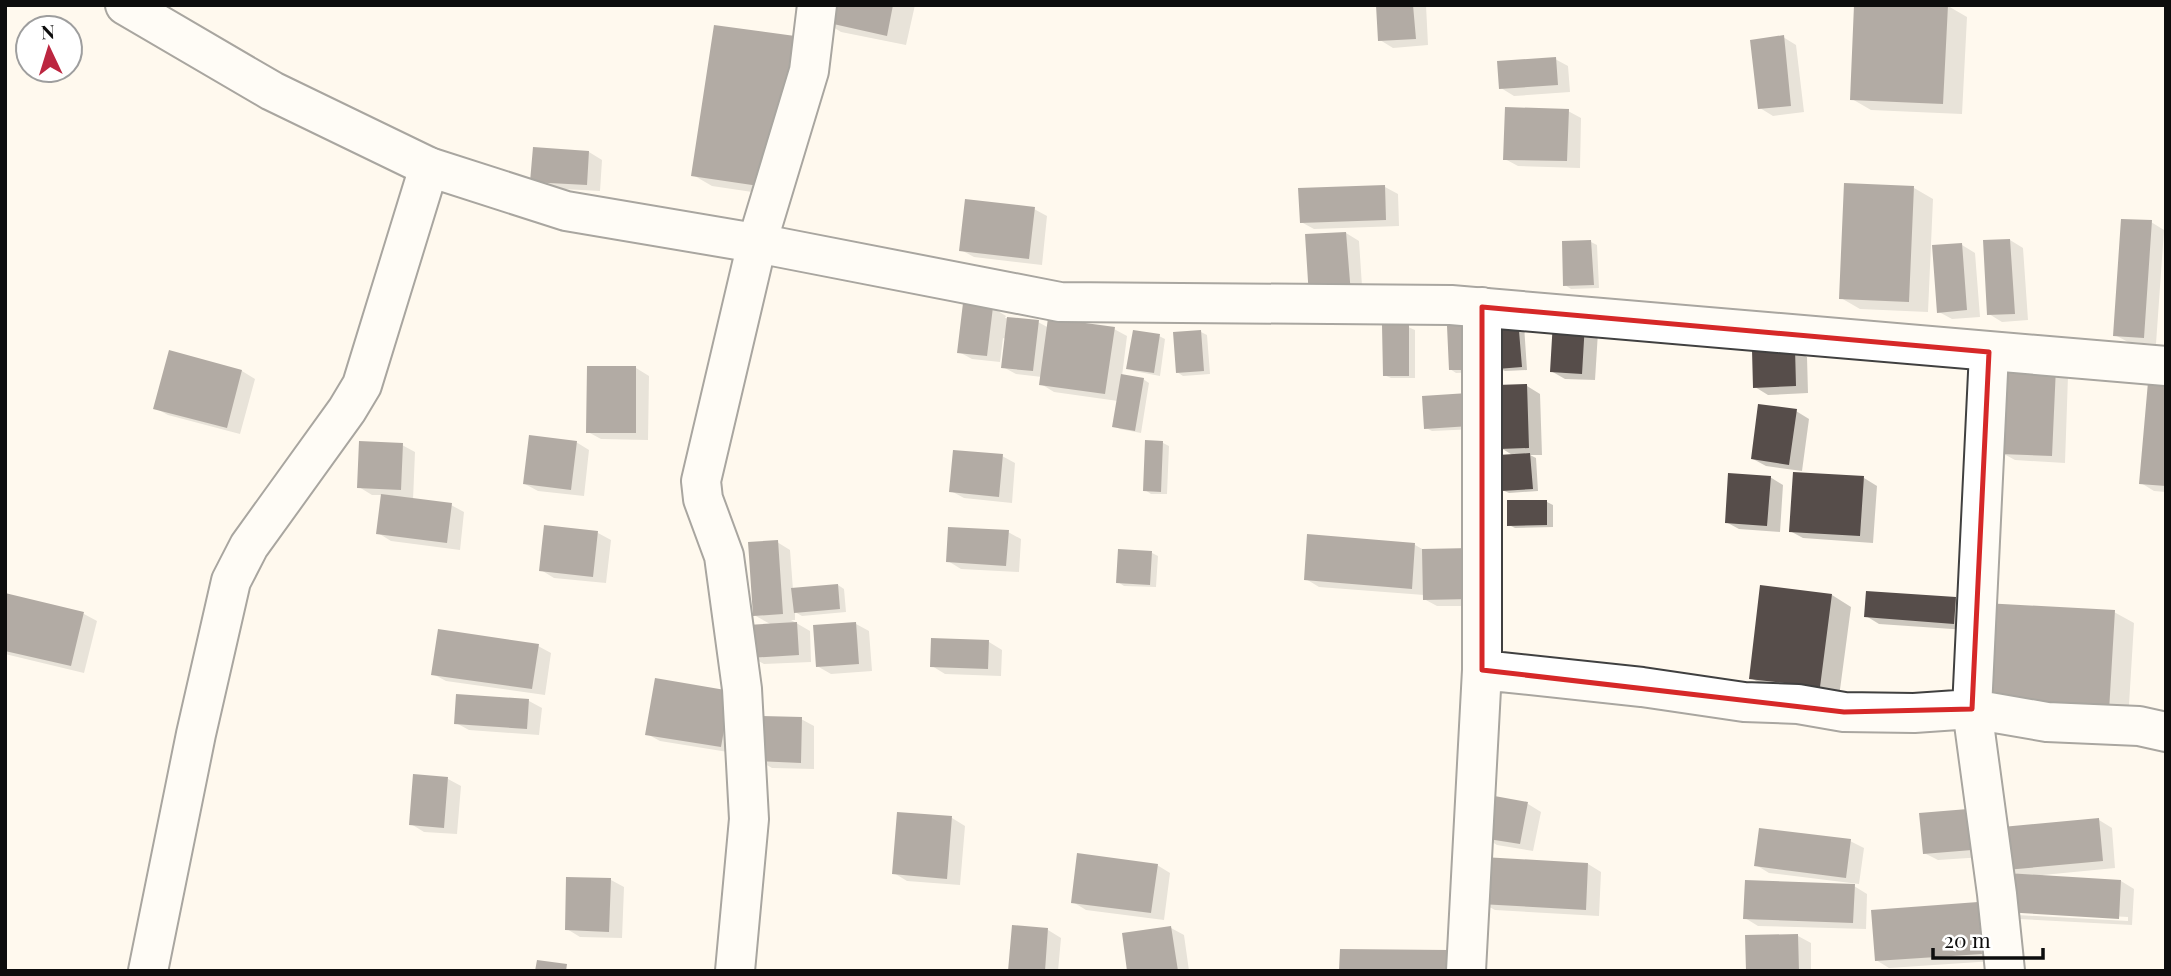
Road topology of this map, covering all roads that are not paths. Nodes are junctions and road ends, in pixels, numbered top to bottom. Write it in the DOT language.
graph roads {
  1 [pos="125,5"];
  2 [pos="817,5"];
  3 [pos="429,167"];
  4 [pos="757,243"];
  5 [pos="1482,307"];
  6 [pos="1989,352"];
  7 [pos="2166,366"];
  8 [pos="1482,670"];
  9 [pos="1972,709"];
  10 [pos="2166,732"];
  11 [pos="148,971"];
  12 [pos="735,971"];
  13 [pos="1466,971"];
  14 [pos="2005,971"];
  1 -- 3 [label="street"];
  2 -- 4 [label="street"];
  3 -- 4 [label="street"];
  3 -- 11 [label="street"];
  4 -- 5 [label="street"];
  4 -- 12 [label="street"];
  5 -- 6 [label="street"];
  5 -- 8 [label="street"];
  6 -- 7 [label="street"];
  6 -- 9 [label="street"];
  8 -- 9 [label="street"];
  8 -- 13 [label="street"];
  9 -- 10 [label="street"];
  9 -- 14 [label="street"];
}
